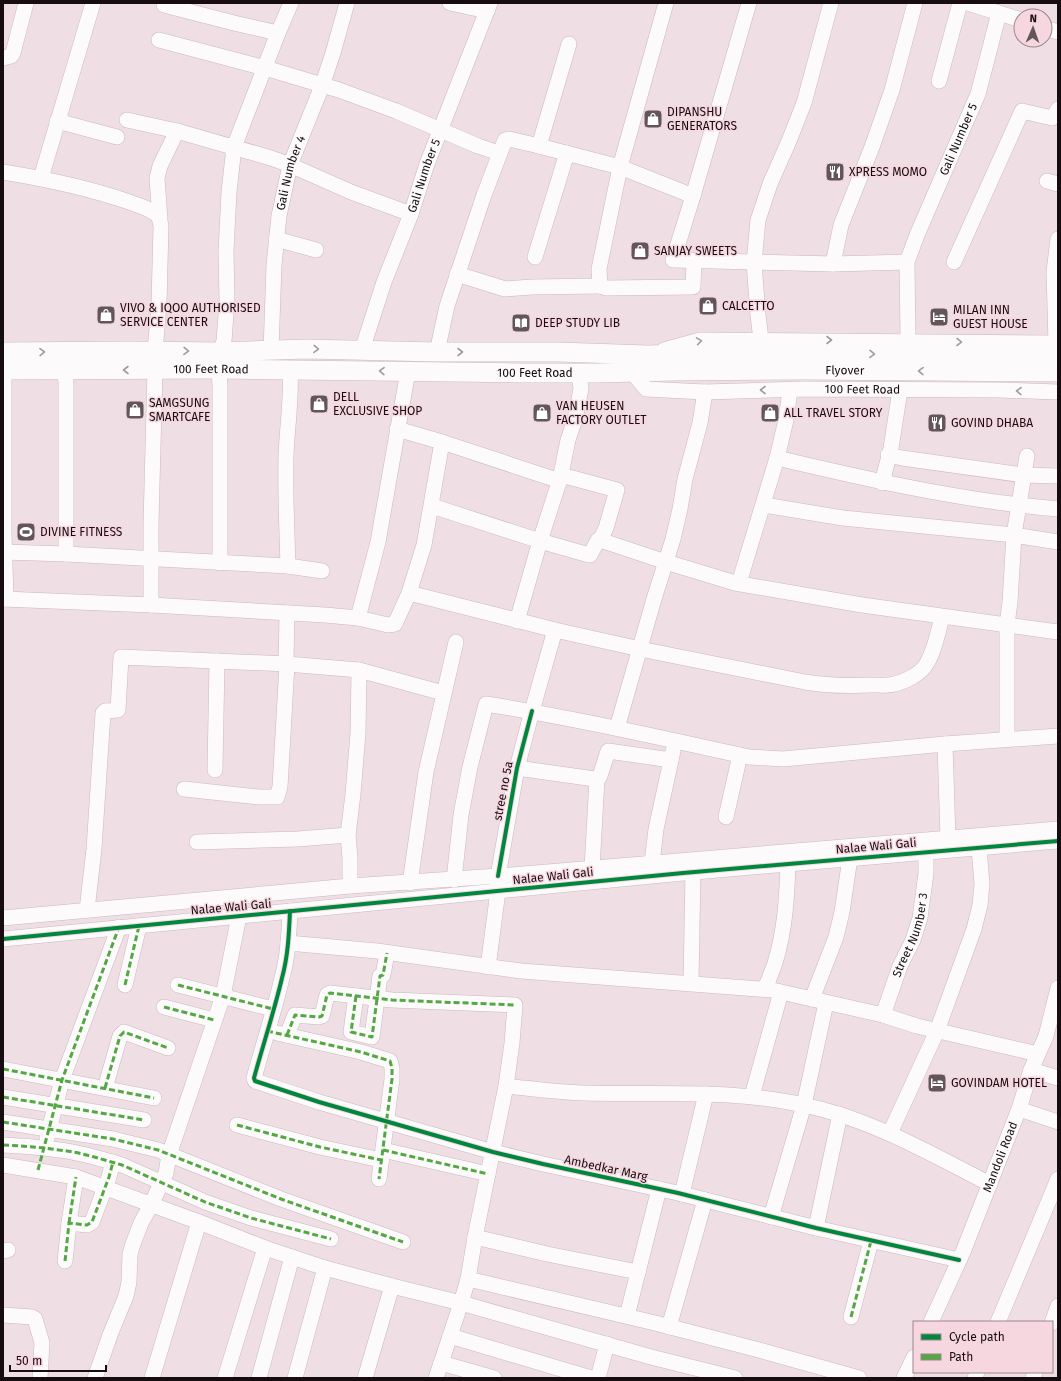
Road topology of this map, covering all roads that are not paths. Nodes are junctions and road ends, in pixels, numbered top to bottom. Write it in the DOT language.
graph roads {
  1 [pos="26,3"];
  2 [pos="93,3"];
  3 [pos="291,3"];
  4 [pos="347,3"];
  5 [pos="450,3"];
  6 [pos="666,3"];
  7 [pos="749,3"];
  8 [pos="831,3"];
  9 [pos="915,3"];
  10 [pos="960,3"];
  11 [pos="968,3"];
  12 [pos="164,5"];
  13 [pos="488,7"];
  14 [pos="999,13"];
  15 [pos="1013,17"];
  16 [pos="278,33"];
  17 [pos="159,40"];
  18 [pos="569,44"];
  19 [pos="3,58"];
  20 [pos="265,68"];
  21 [pos="940,81"];
  22 [pos="322,86"];
  23 [pos="1058,109"];
  24 [pos="127,120"];
  25 [pos="57,121"];
  26 [pos="441,130"];
  27 [pos="177,131"];
  28 [pos="117,137"];
  29 [pos="539,146"];
  30 [pos="234,147"];
  31 [pos="499,153"];
  32 [pos="567,153"];
  33 [pos="290,165"];
  34 [pos="620,167"];
  35 [pos="3,172"];
  36 [pos="41,178"];
  37 [pos="693,196"];
  38 [pos="411,214"];
  39 [pos="160,220"];
  40 [pos="276,239"];
  41 [pos="1058,239"];
  42 [pos="316,250"];
  43 [pos="535,256"];
  44 [pos="694,261"];
  45 [pos="907,262"];
  46 [pos="954,262"];
  47 [pos="754,263"];
  48 [pos="833,264"];
  49 [pos="457,274"];
  50 [pos="600,286"];
  51 [pos="761,340"];
  52 [pos="908,341"];
  53 [pos="1057,348"];
  54 [pos="271,350"];
  55 [pos="362,350"];
  56 [pos="155,351"];
  57 [pos="437,352"];
  58 [pos="648,355"];
  59 [pos="220,361"];
  60 [pos="3,364"];
  61 [pos="65,370"];
  62 [pos="155,370"];
  63 [pos="270,370"];
  64 [pos="290,370"];
  65 [pos="408,371"];
  66 [pos="631,371"];
  67 [pos="1058,372"];
  68 [pos="579,373"];
  69 [pos="790,390"];
  70 [pos="900,390"];
  71 [pos="705,392"];
  72 [pos="1058,392"];
  73 [pos="397,429"];
  74 [pos="442,442"];
  75 [pos="888,455"];
  76 [pos="1027,456"];
  77 [pos="777,458"];
  78 [pos="1023,475"];
  79 [pos="1058,476"];
  80 [pos="560,478"];
  81 [pos="882,482"];
  82 [pos="764,505"];
  83 [pos="432,506"];
  84 [pos="1018,506"];
  85 [pos="1058,509"];
  86 [pos="1014,535"];
  87 [pos="600,540"];
  88 [pos="540,541"];
  89 [pos="1058,542"];
  90 [pos="4,552"];
  91 [pos="66,554"];
  92 [pos="151,559"];
  93 [pos="666,562"];
  94 [pos="220,563"];
  95 [pos="288,566"];
  96 [pos="322,571"];
  97 [pos="739,584"];
  98 [pos="409,592"];
  99 [pos="5,599"];
  100 [pos="151,605"];
  101 [pos="286,613"];
  102 [pos="942,617"];
  103 [pos="358,618"];
  104 [pos="517,621"];
  105 [pos="1007,625"];
  106 [pos="555,630"];
  107 [pos="1058,632"];
  108 [pos="456,642"];
  109 [pos="640,649"];
  110 [pos="217,661"];
  111 [pos="287,664"];
  112 [pos="360,670"];
  113 [pos="443,693"];
  114 [pos="532,711"];
  115 [pos="617,728"];
  116 [pos="1058,736"];
  117 [pos="1007,739"];
  118 [pos="675,742"];
  119 [pos="946,744"];
  120 [pos="740,755"];
  121 [pos="671,760"];
  122 [pos="517,768"];
  123 [pos="215,770"];
  124 [pos="597,779"];
  125 [pos="184,789"];
  126 [pos="726,817"];
  127 [pos="1058,829"];
  128 [pos="348,835"];
  129 [pos="948,838"];
  130 [pos="1058,841"];
  131 [pos="197,842"];
  132 [pos="926,846"];
  133 [pos="979,848"];
  134 [pos="850,858"];
  135 [pos="652,863"];
  136 [pos="788,863"];
  137 [pos="592,868"];
  138 [pos="693,872"];
  139 [pos="498,876"];
  140 [pos="454,880"];
  141 [pos="410,883"];
  142 [pos="350,886"];
  143 [pos="498,891"];
  144 [pos="87,910"];
  145 [pos="290,911"];
  146 [pos="239,916"];
  147 [pos="3,918"];
  148 [pos="139,926"];
  149 [pos="119,928"];
  150 [pos="3,939"];
  151 [pos="288,943"];
  152 [pos="387,952"];
  153 [pos="488,967"];
  154 [pos="691,983"];
  155 [pos="125,985"];
  156 [pos="178,985"];
  157 [pos="1058,988"];
  158 [pos="765,989"];
  159 [pos="781,992"];
  160 [pos="223,996"];
  161 [pos="356,996"];
  162 [pos="378,998"];
  163 [pos="819,1001"];
  164 [pos="164,1007"];
  165 [pos="273,1008"];
  166 [pos="883,1015"];
  167 [pos="214,1020"];
  168 [pos="267,1031"];
  169 [pos="937,1031"];
  170 [pos="287,1035"];
  171 [pos="168,1048"];
  172 [pos="1038,1054"];
  173 [pos="3,1069"];
  174 [pos="1032,1070"];
  175 [pos="1058,1078"];
  176 [pos="62,1080"];
  177 [pos="506,1086"];
  178 [pos="105,1088"];
  179 [pos="706,1094"];
  180 [pos="752,1096"];
  181 [pos="3,1097"];
  182 [pos="154,1098"];
  183 [pos="804,1105"];
  184 [pos="55,1106"];
  185 [pos="1018,1109"];
  186 [pos="840,1114"];
  187 [pos="144,1120"];
  188 [pos="3,1122"];
  189 [pos="386,1122"];
  190 [pos="1058,1122"];
  191 [pos="237,1125"];
  192 [pos="49,1129"];
  193 [pos="890,1134"];
  194 [pos="3,1145"];
  195 [pos="44,1148"];
  196 [pos="493,1152"];
  197 [pos="169,1155"];
  198 [pos="382,1155"];
  199 [pos="113,1162"];
  200 [pos="3,1165"];
  201 [pos="38,1170"];
  202 [pos="488,1174"];
  203 [pos="76,1177"];
  204 [pos="379,1179"];
  205 [pos="1058,1179"];
  206 [pos="161,1182"];
  207 [pos="990,1184"];
  208 [pos="105,1189"];
  209 [pos="659,1189"];
  210 [pos="682,1194"];
  211 [pos="706,1200"];
  212 [pos="151,1205"];
  213 [pos="771,1217"];
  214 [pos="199,1222"];
  215 [pos="69,1223"];
  216 [pos="816,1228"];
  217 [pos="475,1237"];
  218 [pos="331,1239"];
  219 [pos="871,1241"];
  220 [pos="403,1242"];
  221 [pos="264,1248"];
  222 [pos="292,1257"];
  223 [pos="959,1260"];
  224 [pos="65,1261"];
  225 [pos="325,1268"];
  226 [pos="638,1272"];
  227 [pos="468,1279"];
  228 [pos="392,1286"];
  229 [pos="461,1303"];
  230 [pos="1058,1306"];
  231 [pos="3,1315"];
  232 [pos="627,1316"];
  233 [pos="851,1317"];
  234 [pos="931,1321"];
  235 [pos="998,1321"];
  236 [pos="1053,1321"];
  237 [pos="669,1327"];
  238 [pos="450,1336"];
  239 [pos="607,1344"];
  240 [pos="913,1359"];
  241 [pos="441,1363"];
  242 [pos="40,1378"];
  243 [pos="94,1378"];
  244 [pos="152,1378"];
  245 [pos="225,1378"];
  246 [pos="259,1378"];
  247 [pos="295,1378"];
  248 [pos="365,1378"];
  249 [pos="436,1378"];
  250 [pos="494,1378"];
  251 [pos="591,1378"];
  252 [pos="598,1378"];
  253 [pos="735,1378"];
  254 [pos="859,1378"];
  255 [pos="904,1378"];
  1 -- 19 [label="street"];
  2 -- 25 [label="street"];
  3 -- 16 [label="street"];
  4 -- 22 [label="street, Gali Number 4"];
  5 -- 13 [label="street"];
  6 -- 34 [label="street"];
  7 -- 37 [label="street"];
  8 -- 47 [label="street"];
  9 -- 48 [label="street"];
  10 -- 21 [label="street"];
  11 -- 14 [label="street"];
  12 -- 16 [label="street"];
  13 -- 26 [label="street, Gali Number 5"];
  14 -- 15 [label="street"];
  14 -- 45 [label="street, Gali Number 5"];
  16 -- 20 [label="street"];
  17 -- 20 [label="street"];
  18 -- 29 [label="street"];
  20 -- 22 [label="street"];
  20 -- 30 [label="street"];
  22 -- 26 [label="street"];
  22 -- 33 [label="street, Gali Number 4"];
  23 -- 46 [label="street"];
  24 -- 27 [label="street"];
  25 -- 28 [label="street"];
  25 -- 36 [label="street"];
  26 -- 31 [label="street"];
  26 -- 38 [label="street, Gali Number 5"];
  27 -- 30 [label="street"];
  27 -- 39 [label="street"];
  29 -- 31 [label="street"];
  29 -- 32 [label="street"];
  30 -- 33 [label="street"];
  30 -- 59 [label="street"];
  31 -- 49 [label="street"];
  32 -- 34 [label="street"];
  32 -- 43 [label="street"];
  33 -- 38 [label="street"];
  33 -- 40 [label="street, Gali Number 4"];
  34 -- 37 [label="street"];
  34 -- 50 [label="street"];
  35 -- 36 [label="street"];
  36 -- 39 [label="street"];
  37 -- 44 [label="street"];
  38 -- 55 [label="street, Gali Number 5"];
  39 -- 56 [label="street"];
  40 -- 42 [label="street"];
  40 -- 54 [label="street, Gali Number 4"];
  41 -- 53 [label="street"];
  44 -- 47 [label="street"];
  44 -- 50 [label="street"];
  45 -- 48 [label="street"];
  45 -- 52 [label="street, Gali Number 5"];
  47 -- 48 [label="street"];
  47 -- 51 [label="street"];
  49 -- 50 [label="street"];
  49 -- 57 [label="street"];
  51 -- 52 [label="street, 100 Feet Road, one-way"];
  58 -- 51 [label="street, 100 Feet Road, one-way"];
  52 -- 53 [label="street, 100 Feet Road, one-way"];
  58 -- 53 [label="main road, Flyover, one-way"];
  54 -- 55 [label="main road, 100 Feet Road, one-way"];
  54 -- 59 [label="main road, 100 Feet Road"];
  54 -- 63 [label="main road"];
  55 -- 57 [label="main road, 100 Feet Road"];
  56 -- 59 [label="main road, 100 Feet Road, one-way"];
  60 -- 56 [label="main road, 100 Feet Road, one-way"];
  57 -- 58 [label="main road, 100 Feet Road, one-way"];
  59 -- 62 [label="main road, 100 Feet Road"];
  59 -- 63 [label="main road, 100 Feet Road"];
  59 -- 94 [label="street"];
  60 -- 61 [label="main road, 100 Feet Road"];
  60 -- 90 [label="street"];
  62 -- 61 [label="main road, 100 Feet Road, one-way"];
  61 -- 91 [label="street"];
  62 -- 92 [label="street"];
  63 -- 64 [label="main road, 100 Feet Road"];
  65 -- 64 [label="main road, 100 Feet Road, one-way"];
  64 -- 95 [label="street"];
  65 -- 68 [label="main road, 100 Feet Road"];
  65 -- 73 [label="street"];
  67 -- 66 [label="main road, Flyover, one-way"];
  66 -- 68 [label="main road, 100 Feet Road"];
  66 -- 71 [label="street, 100 Feet Road"];
  68 -- 80 [label="street"];
  69 -- 70 [label="street, 100 Feet Road"];
  69 -- 71 [label="street, 100 Feet Road, one-way"];
  69 -- 77 [label="street"];
  72 -- 70 [label="street, 100 Feet Road, one-way"];
  70 -- 75 [label="street"];
  71 -- 93 [label="street"];
  73 -- 74 [label="street"];
  73 -- 103 [label="street"];
  74 -- 80 [label="street"];
  74 -- 83 [label="street"];
  75 -- 78 [label="street"];
  75 -- 81 [label="street"];
  76 -- 78 [label="street"];
  77 -- 81 [label="street"];
  77 -- 82 [label="street"];
  78 -- 79 [label="street"];
  78 -- 84 [label="street"];
  80 -- 87 [label="street"];
  80 -- 88 [label="street"];
  81 -- 84 [label="street"];
  82 -- 86 [label="street"];
  82 -- 97 [label="street"];
  83 -- 88 [label="street"];
  83 -- 98 [label="street"];
  84 -- 85 [label="street"];
  84 -- 86 [label="street"];
  86 -- 89 [label="street"];
  86 -- 105 [label="street"];
  87 -- 88 [label="street"];
  87 -- 93 [label="street"];
  88 -- 104 [label="street"];
  90 -- 91 [label="street"];
  90 -- 99 [label="street"];
  91 -- 92 [label="street"];
  92 -- 94 [label="street"];
  92 -- 100 [label="street"];
  93 -- 97 [label="street"];
  93 -- 109 [label="street"];
  94 -- 95 [label="street"];
  95 -- 96 [label="street"];
  97 -- 102 [label="street"];
  98 -- 103 [label="street"];
  98 -- 104 [label="street"];
  99 -- 100 [label="street"];
  100 -- 101 [label="street"];
  101 -- 103 [label="street"];
  101 -- 111 [label="street"];
  102 -- 105 [label="street"];
  102 -- 109 [label="street"];
  104 -- 106 [label="street"];
  105 -- 107 [label="street"];
  105 -- 117 [label="street"];
  106 -- 109 [label="street"];
  106 -- 114 [label="street, stree no 5a"];
  108 -- 113 [label="street"];
  109 -- 115 [label="street"];
  110 -- 111 [label="street"];
  110 -- 123 [label="street"];
  110 -- 144 [label="street"];
  111 -- 112 [label="street"];
  111 -- 125 [label="street"];
  112 -- 113 [label="street"];
  112 -- 128 [label="street"];
  113 -- 141 [label="street"];
  114 -- 115 [label="street"];
  114 -- 122 [label="street, stree no 5a"];
  114 -- 140 [label="street"];
  115 -- 118 [label="street"];
  116 -- 117 [label="street"];
  117 -- 119 [label="street"];
  118 -- 120 [label="street"];
  118 -- 121 [label="street"];
  119 -- 120 [label="street"];
  119 -- 129 [label="street"];
  120 -- 126 [label="street"];
  121 -- 124 [label="street"];
  121 -- 135 [label="street"];
  122 -- 124 [label="street"];
  122 -- 139 [label="street, stree no 5a"];
  124 -- 137 [label="street"];
  127 -- 129 [label="street"];
  128 -- 131 [label="street"];
  128 -- 142 [label="street"];
  129 -- 132 [label="street"];
  130 -- 133 [label="street, Nalae Wali Gali"];
  132 -- 133 [label="street, Nalae Wali Gali"];
  132 -- 134 [label="street, Nalae Wali Gali"];
  132 -- 135 [label="street"];
  132 -- 166 [label="street, Street Number 3"];
  133 -- 169 [label="street"];
  134 -- 136 [label="street, Nalae Wali Gali"];
  134 -- 163 [label="street"];
  135 -- 137 [label="street"];
  136 -- 138 [label="street, Nalae Wali Gali"];
  136 -- 158 [label="street"];
  137 -- 139 [label="street"];
  138 -- 143 [label="street, Nalae Wali Gali"];
  138 -- 154 [label="street"];
  139 -- 140 [label="street"];
  139 -- 143 [label="street, stree no 5a"];
  140 -- 141 [label="street"];
  141 -- 142 [label="street"];
  142 -- 144 [label="street"];
  143 -- 145 [label="street, Nalae Wali Gali"];
  143 -- 153 [label="street, stree no 5a"];
  144 -- 147 [label="street"];
  145 -- 146 [label="street, Nalae Wali Gali"];
  145 -- 151 [label="street"];
  146 -- 148 [label="street, Nalae Wali Gali"];
  146 -- 160 [label="street"];
  148 -- 149 [label="street, Nalae Wali Gali"];
  148 -- 155 [label="street"];
  149 -- 150 [label="street, Nalae Wali Gali"];
  149 -- 176 [label="street"];
  151 -- 152 [label="street"];
  151 -- 165 [label="street"];
  152 -- 153 [label="street"];
  152 -- 162 [label="street"];
  153 -- 154 [label="street"];
  154 -- 158 [label="street"];
  156 -- 160 [label="street"];
  157 -- 172 [label="street, Mandoli Road"];
  158 -- 159 [label="street"];
  159 -- 163 [label="street"];
  159 -- 180 [label="street"];
  160 -- 165 [label="street"];
  160 -- 167 [label="street"];
  161 -- 162 [label="street"];
  161 -- 162 [label="street"];
  161 -- 170 [label="street"];
  162 -- 177 [label="street"];
  163 -- 166 [label="street"];
  163 -- 183 [label="street"];
  164 -- 167 [label="street"];
  165 -- 168 [label="street"];
  166 -- 169 [label="street"];
  167 -- 197 [label="street"];
  168 -- 170 [label="street"];
  168 -- 189 [label="street, Ambedkar Marg"];
  169 -- 172 [label="street"];
  169 -- 193 [label="street"];
  170 -- 189 [label="street"];
  171 -- 178 [label="street"];
  172 -- 174 [label="street, Mandoli Road"];
  173 -- 176 [label="street"];
  174 -- 175 [label="street"];
  174 -- 185 [label="street, Mandoli Road"];
  176 -- 178 [label="street"];
  176 -- 184 [label="street"];
  177 -- 179 [label="street"];
  177 -- 196 [label="street"];
  178 -- 182 [label="street"];
  179 -- 180 [label="street"];
  179 -- 210 [label="street"];
  180 -- 183 [label="street"];
  181 -- 184 [label="street"];
  183 -- 186 [label="street"];
  183 -- 213 [label="street"];
  184 -- 187 [label="street"];
  184 -- 192 [label="street"];
  185 -- 190 [label="street"];
  185 -- 207 [label="street, Mandoli Road"];
  186 -- 193 [label="street"];
  186 -- 216 [label="street"];
  188 -- 192 [label="street"];
  189 -- 196 [label="street, Ambedkar Marg"];
  189 -- 198 [label="street"];
  191 -- 198 [label="street"];
  192 -- 195 [label="street"];
  192 -- 197 [label="street"];
  193 -- 207 [label="street"];
  194 -- 195 [label="street"];
  195 -- 199 [label="street"];
  195 -- 201 [label="street"];
  196 -- 202 [label="street"];
  196 -- 209 [label="street, Ambedkar Marg"];
  197 -- 206 [label="street"];
  197 -- 220 [label="street"];
  198 -- 202 [label="street"];
  198 -- 204 [label="street"];
  199 -- 206 [label="street"];
  199 -- 208 [label="street"];
  200 -- 201 [label="street"];
  201 -- 203 [label="street"];
  202 -- 217 [label="street"];
  203 -- 208 [label="street"];
  203 -- 215 [label="street"];
  205 -- 235 [label="street"];
  206 -- 212 [label="street"];
  206 -- 218 [label="street"];
  207 -- 223 [label="street, Mandoli Road"];
  208 -- 212 [label="street"];
  208 -- 215 [label="street"];
  209 -- 210 [label="street, Ambedkar Marg"];
  209 -- 226 [label="street"];
  210 -- 211 [label="street, Ambedkar Marg"];
  211 -- 213 [label="street, Ambedkar Marg"];
  211 -- 237 [label="street"];
  212 -- 214 [label="street"];
  212 -- 243 [label="street"];
  213 -- 216 [label="street, Ambedkar Marg"];
  214 -- 221 [label="street"];
  214 -- 244 [label="street"];
  215 -- 224 [label="street"];
  216 -- 219 [label="street, Ambedkar Marg"];
  217 -- 226 [label="street"];
  217 -- 227 [label="street"];
  219 -- 223 [label="street, Ambedkar Marg"];
  219 -- 233 [label="street"];
  221 -- 222 [label="street"];
  221 -- 245 [label="street"];
  222 -- 225 [label="street"];
  222 -- 246 [label="street"];
  223 -- 234 [label="street, Mandoli Road"];
  225 -- 228 [label="street"];
  225 -- 247 [label="street"];
  226 -- 232 [label="street"];
  227 -- 229 [label="street"];
  227 -- 232 [label="street"];
  228 -- 229 [label="street"];
  228 -- 248 [label="street"];
  229 -- 238 [label="street"];
  229 -- 239 [label="street"];
  230 -- 236 [label="street"];
  231 -- 242 [label="street"];
  232 -- 237 [label="street"];
  237 -- 254 [label="street"];
  238 -- 241 [label="street"];
  238 -- 251 [label="street"];
  239 -- 252 [label="street"];
  239 -- 253 [label="street"];
  240 -- 255 [label="street"];
  241 -- 249 [label="street"];
  241 -- 250 [label="street"];
}
